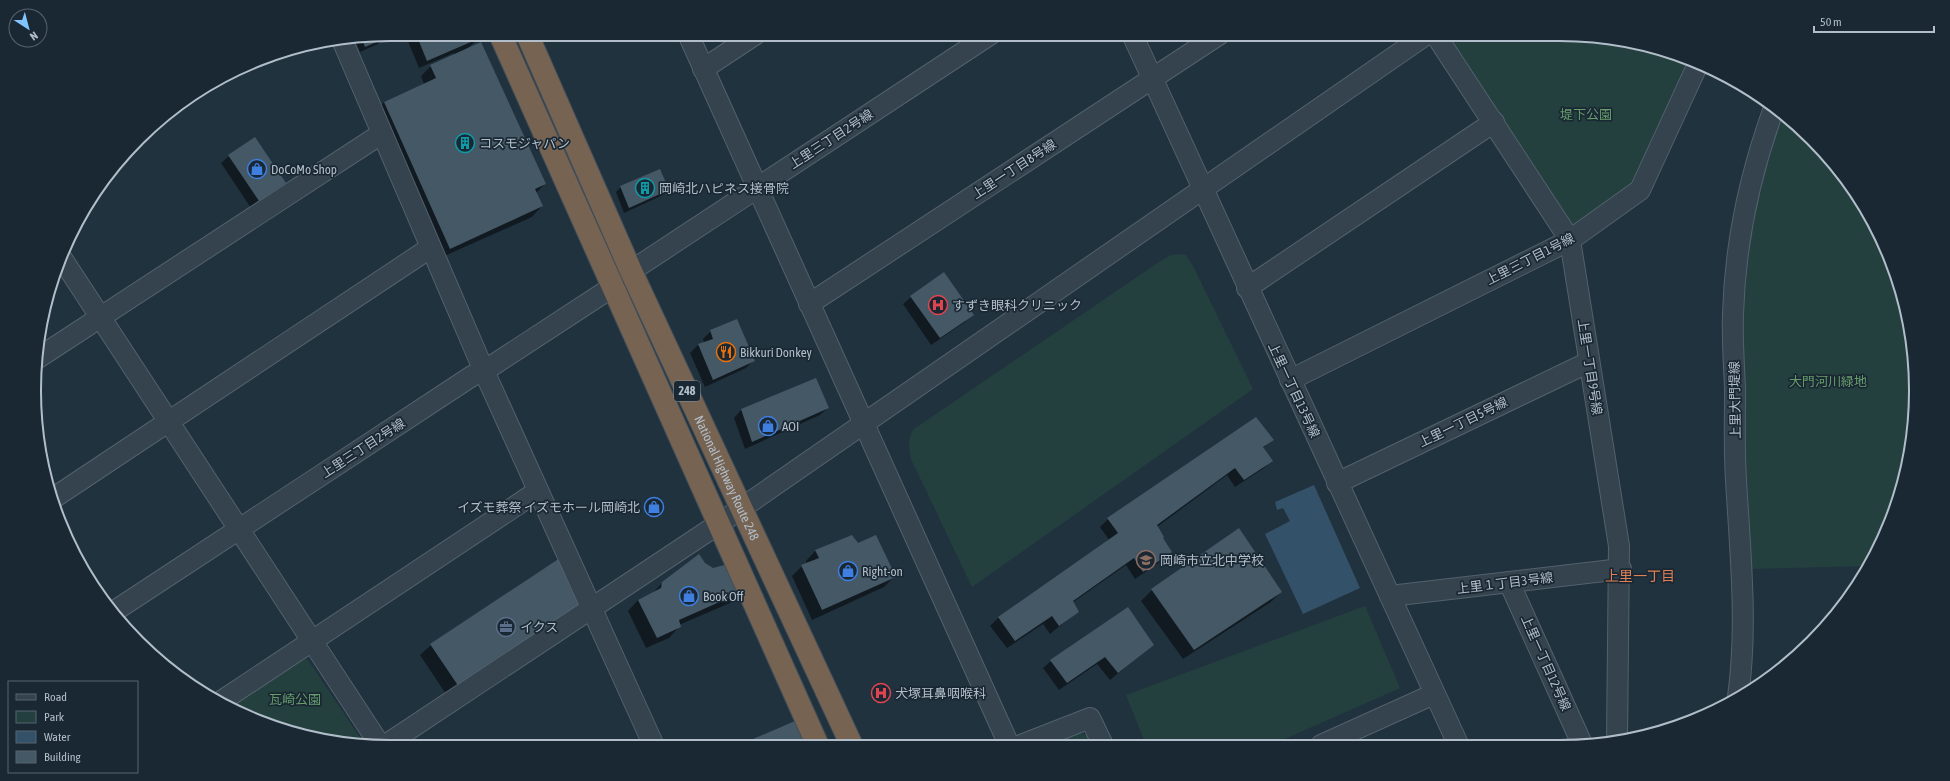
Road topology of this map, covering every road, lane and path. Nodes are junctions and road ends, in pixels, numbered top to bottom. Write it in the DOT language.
graph roads {
  1 [pos="503,41"];
  2 [pos="530,41"];
  3 [pos="691,41"];
  4 [pos="745,41"];
  5 [pos="980,41"];
  6 [pos="1135,41"];
  7 [pos="1209,41"];
  8 [pos="1417,41"];
  9 [pos="1440,41"];
  10 [pos="344,44"];
  11 [pos="703,69"];
  12 [pos="1696,69"];
  13 [pos="1153,78"];
  14 [pos="1772,113"];
  15 [pos="1494,122"];
  16 [pos="381,134"];
  17 [pos="757,187"];
  18 [pos="1202,190"];
  19 [pos="1570,240"];
  20 [pos="430,248"];
  21 [pos="65,264"];
  22 [pos="631,271"];
  23 [pos="614,286"];
  24 [pos="1247,288"];
  25 [pos="809,304"];
  26 [pos="101,316"];
  27 [pos="43,355"];
  28 [pos="1589,362"];
  29 [pos="484,371"];
  30 [pos="1290,380"];
  31 [pos="169,422"];
  32 [pos="864,425"];
  33 [pos="1337,483"];
  34 [pos="538,491"];
  35 [pos="58,495"];
  36 [pos="742,507"];
  37 [pos="720,523"];
  38 [pos="240,529"];
  39 [pos="1621,569"];
  40 [pos="1509,582"];
  41 [pos="1390,596"];
  42 [pos="118,609"];
  43 [pos="593,609"];
  44 [pos="312,641"];
  45 [pos="1739,690"];
  46 [pos="1434,694"];
  47 [pos="226,698"];
  48 [pos="1613,736"];
  49 [pos="376,739"];
  50 [pos="1580,739"];
  51 [pos="393,740"];
  52 [pos="651,740"];
  53 [pos="815,740"];
  54 [pos="849,740"];
  55 [pos="1007,740"];
  56 [pos="1034,740"];
  57 [pos="1101,740"];
  58 [pos="1332,740"];
  59 [pos="1456,740"];
  1 -- 23 [label="highway, National Highway Route 248 / 248"];
  2 -- 22 [label="highway, National Highway Route 248 / 248"];
  3 -- 11 [label="street"];
  4 -- 11 [label="street"];
  5 -- 17 [label="street, 上里三丁目2号線"];
  6 -- 13 [label="street, 上里一丁目13号線"];
  7 -- 13 [label="street, 上里一丁目8号線"];
  8 -- 18 [label="street"];
  9 -- 15 [label="street, 上里一丁目9号線"];
  10 -- 16 [label="street"];
  11 -- 17 [label="street"];
  12 -- 19 [label="street, 上里三丁目1号線"];
  13 -- 18 [label="street, 上里一丁目13号線"];
  13 -- 25 [label="street, 上里一丁目8号線"];
  14 -- 45 [label="street, 上里大門堤線"];
  15 -- 19 [label="street, 上里一丁目9号線"];
  15 -- 24 [label="street"];
  16 -- 20 [label="street"];
  16 -- 26 [label="street"];
  17 -- 22 [label="street, 上里三丁目2号線"];
  17 -- 25 [label="street"];
  18 -- 24 [label="street, 上里一丁目13号線"];
  18 -- 32 [label="street"];
  19 -- 28 [label="street, 上里一丁目9号線"];
  19 -- 30 [label="street, 上里三丁目1号線"];
  20 -- 29 [label="street"];
  20 -- 31 [label="street"];
  21 -- 26 [label="street"];
  22 -- 36 [label="highway, National Highway Route 248 / 248"];
  23 -- 29 [label="street, 上里三丁目2号線"];
  23 -- 37 [label="highway, National Highway Route 248 / 248"];
  24 -- 30 [label="street, 上里一丁目13号線"];
  25 -- 32 [label="street"];
  26 -- 27 [label="street"];
  26 -- 31 [label="street"];
  28 -- 33 [label="street, 上里一丁目5号線"];
  28 -- 39 [label="street, 上里一丁目9号線"];
  29 -- 34 [label="street"];
  29 -- 38 [label="street, 上里三丁目2号線"];
  30 -- 33 [label="street, 上里一丁目13号線"];
  31 -- 35 [label="street"];
  31 -- 38 [label="street"];
  32 -- 36 [label="street"];
  32 -- 55 [label="street"];
  33 -- 41 [label="street, 上里一丁目13号線"];
  34 -- 43 [label="street"];
  34 -- 44 [label="street"];
  36 -- 37 [label="street"];
  36 -- 54 [label="highway, National Highway Route 248 / 248"];
  37 -- 43 [label="street"];
  37 -- 53 [label="highway, National Highway Route 248 / 248"];
  38 -- 42 [label="street, 上里三丁目2号線"];
  38 -- 44 [label="street"];
  39 -- 40 [label="street, 上里１丁目3号線"];
  39 -- 48 [label="street, 上里一丁目9号線"];
  40 -- 41 [label="street, 上里１丁目3号線"];
  40 -- 50 [label="street, 上里一丁目12号線"];
  41 -- 46 [label="street, 上里一丁目13号線"];
  43 -- 51 [label="street"];
  43 -- 52 [label="street"];
  44 -- 47 [label="street"];
  44 -- 49 [label="street"];
  46 -- 58 [label="street"];
  46 -- 59 [label="street, 上里一丁目13号線"];
  56 -- 57 [label="street"];
}
